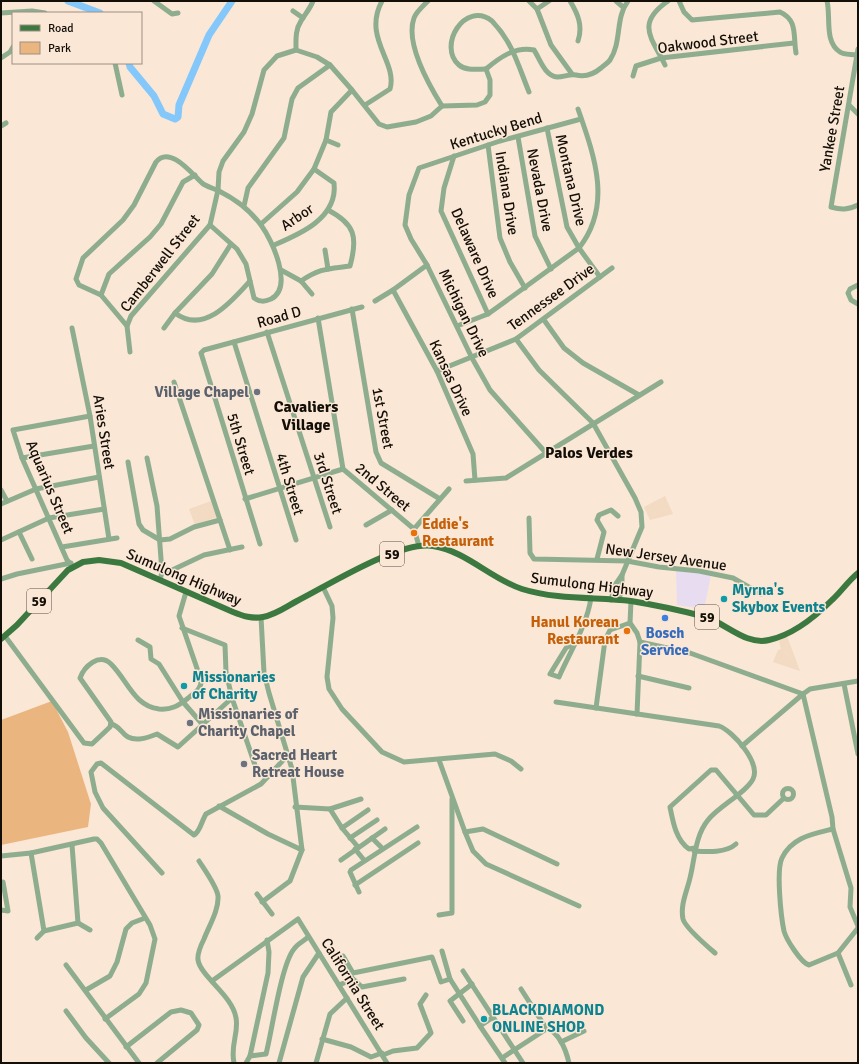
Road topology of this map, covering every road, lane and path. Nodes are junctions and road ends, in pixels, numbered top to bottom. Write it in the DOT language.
graph roads {
  1 [pos="154,1"];
  2 [pos="313,1"];
  3 [pos="382,1"];
  4 [pos="428,1"];
  5 [pos="529,1"];
  6 [pos="549,1"];
  7 [pos="570,1"];
  8 [pos="616,1"];
  9 [pos="628,1"];
  10 [pos="668,1"];
  11 [pos="679,1"];
  12 [pos="827,1"];
  13 [pos="624,7"];
  14 [pos="537,9"];
  15 [pos="293,11"];
  16 [pos="1,13"];
  17 [pos="12,13"];
  18 [pos="178,13"];
  19 [pos="303,18"];
  20 [pos="578,41"];
  21 [pos="794,43"];
  22 [pos="12,49"];
  23 [pos="858,49"];
  24 [pos="296,50"];
  25 [pos="514,51"];
  26 [pos="796,53"];
  27 [pos="856,55"];
  28 [pos="1,58"];
  29 [pos="661,58"];
  30 [pos="115,64"];
  31 [pos="664,65"];
  32 [pos="330,66"];
  33 [pos="856,68"];
  34 [pos="486,69"];
  35 [pos="572,74"];
  36 [pos="633,76"];
  37 [pos="352,90"];
  38 [pos="529,92"];
  39 [pos="122,95"];
  40 [pos="364,105"];
  41 [pos="849,105"];
  42 [pos="442,106"];
  43 [pos="578,109"];
  44 [pos="858,114"];
  45 [pos="581,119"];
  46 [pos="547,128"];
  47 [pos="518,137"];
  48 [pos="326,140"];
  49 [pos="338,145"];
  50 [pos="488,145"];
  51 [pos="454,156"];
  52 [pos="419,168"];
  53 [pos="314,169"];
  54 [pos="195,175"];
  55 [pos="218,190"];
  56 [pos="858,205"];
  57 [pos="244,206"];
  58 [pos="328,210"];
  59 [pos="261,224"];
  60 [pos="210,225"];
  61 [pos="231,244"];
  62 [pos="274,245"];
  63 [pos="579,248"];
  64 [pos="325,250"];
  65 [pos="427,265"];
  66 [pos="612,268"];
  67 [pos="328,269"];
  68 [pos="551,269"];
  69 [pos="280,270"];
  70 [pos="600,277"];
  71 [pos="250,281"];
  72 [pos="301,281"];
  73 [pos="858,285"];
  74 [pos="525,288"];
  75 [pos="393,290"];
  76 [pos="312,294"];
  77 [pos="101,295"];
  78 [pos="376,300"];
  79 [pos="858,304"];
  80 [pos="362,307"];
  81 [pos="352,309"];
  82 [pos="175,312"];
  83 [pos="488,314"];
  84 [pos="318,318"];
  85 [pos="544,320"];
  86 [pos="127,326"];
  87 [pos="457,326"];
  88 [pos="72,328"];
  89 [pos="164,328"];
  90 [pos="267,332"];
  91 [pos="516,339"];
  92 [pos="234,342"];
  93 [pos="202,351"];
  94 [pos="130,352"];
  95 [pos="472,358"];
  96 [pos="437,371"];
  97 [pos="174,382"];
  98 [pos="661,382"];
  99 [pos="639,395"];
  100 [pos="90,416"];
  101 [pos="593,423"];
  102 [pos="94,446"];
  103 [pos="546,453"];
  104 [pos="22,458"];
  105 [pos="147,458"];
  106 [pos="128,462"];
  107 [pos="343,469"];
  108 [pos="98,477"];
  109 [pos="313,478"];
  110 [pos="474,480"];
  111 [pos="466,481"];
  112 [pos="279,488"];
  113 [pos="36,489"];
  114 [pos="449,489"];
  115 [pos="1,490"];
  116 [pos="245,499"];
  117 [pos="440,499"];
  118 [pos="7,501"];
  119 [pos="1,504"];
  120 [pos="104,510"];
  121 [pos="392,510"];
  122 [pos="618,516"];
  123 [pos="49,518"];
  124 [pos="530,518"];
  125 [pos="220,520"];
  126 [pos="366,525"];
  127 [pos="330,527"];
  128 [pos="414,529"];
  129 [pos="19,532"];
  130 [pos="117,538"];
  131 [pos="109,539"];
  132 [pos="1,540"];
  133 [pos="160,540"];
  134 [pos="296,540"];
  135 [pos="260,544"];
  136 [pos="242,546"];
  137 [pos="419,546"];
  138 [pos="62,547"];
  139 [pos="230,550"];
  140 [pos="32,559"];
  141 [pos="597,559"];
  142 [pos="627,561"];
  143 [pos="72,565"];
  144 [pos="162,572"];
  145 [pos="858,573"];
  146 [pos="622,575"];
  147 [pos="1,579"];
  148 [pos="160,580"];
  149 [pos="323,587"];
  150 [pos="186,592"];
  151 [pos="761,594"];
  152 [pos="591,598"];
  153 [pos="611,600"];
  154 [pos="618,600"];
  155 [pos="631,601"];
  156 [pos="261,617"];
  157 [pos="630,623"];
  158 [pos="182,628"];
  159 [pos="3,638"];
  160 [pos="138,640"];
  161 [pos="640,642"];
  162 [pos="574,643"];
  163 [pos="638,676"];
  164 [pos="858,681"];
  165 [pos="844,684"];
  166 [pos="689,688"];
  167 [pos="803,694"];
  168 [pos="232,698"];
  169 [pos="183,702"];
  170 [pos="556,702"];
  171 [pos="596,708"];
  172 [pos="637,714"];
  173 [pos="111,724"];
  174 [pos="203,725"];
  175 [pos="742,746"];
  176 [pos="858,754"];
  177 [pos="287,756"];
  178 [pos="439,760"];
  179 [pos="521,769"];
  180 [pos="257,771"];
  181 [pos="452,794"];
  182 [pos="736,795"];
  183 [pos="784,798"];
  184 [pos="361,799"];
  185 [pos="218,806"];
  186 [pos="295,807"];
  187 [pos="330,809"];
  188 [pos="368,810"];
  189 [pos="377,820"];
  190 [pos="417,827"];
  191 [pos="342,828"];
  192 [pos="385,829"];
  193 [pos="833,829"];
  194 [pos="464,832"];
  195 [pos="350,838"];
  196 [pos="372,838"];
  197 [pos="418,843"];
  198 [pos="736,844"];
  199 [pos="72,845"];
  200 [pos="357,848"];
  201 [pos="382,848"];
  202 [pos="302,850"];
  203 [pos="695,850"];
  204 [pos="31,854"];
  205 [pos="1,856"];
  206 [pos="340,860"];
  207 [pos="364,860"];
  208 [pos="199,861"];
  209 [pos="557,864"];
  210 [pos="162,873"];
  211 [pos="1,882"];
  212 [pos="355,885"];
  213 [pos="359,892"];
  214 [pos="257,894"];
  215 [pos="262,902"];
  216 [pos="579,906"];
  217 [pos="1,910"];
  218 [pos="272,914"];
  219 [pos="439,915"];
  220 [pos="145,918"];
  221 [pos="78,923"];
  222 [pos="858,927"];
  223 [pos="90,930"];
  224 [pos="44,931"];
  225 [pos="37,938"];
  226 [pos="308,938"];
  227 [pos="267,940"];
  228 [pos="442,951"];
  229 [pos="319,953"];
  230 [pos="715,953"];
  231 [pos="838,953"];
  232 [pos="343,956"];
  233 [pos="66,966"];
  234 [pos="463,970"];
  235 [pos="352,975"];
  236 [pos="404,979"];
  237 [pos="450,979"];
  238 [pos="212,981"];
  239 [pos="472,984"];
  240 [pos="339,985"];
  241 [pos="851,985"];
  242 [pos="521,989"];
  243 [pos="86,990"];
  244 [pos="459,993"];
  245 [pos="426,995"];
  246 [pos="346,998"];
  247 [pos="66,1011"];
  248 [pos="492,1018"];
  249 [pos="104,1019"];
  250 [pos="462,1020"];
  251 [pos="480,1026"];
  252 [pos="546,1028"];
  253 [pos="584,1031"];
  254 [pos="322,1039"];
  255 [pos="561,1042"];
  256 [pos="126,1047"];
  257 [pos="515,1050"];
  258 [pos="383,1054"];
  259 [pos="250,1056"];
  260 [pos="502,1058"];
  261 [pos="109,1063"];
  262 [pos="139,1063"];
  263 [pos="157,1063"];
  264 [pos="234,1063"];
  265 [pos="246,1063"];
  266 [pos="279,1063"];
  267 [pos="316,1063"];
  268 [pos="387,1063"];
  269 [pos="505,1063"];
  270 [pos="523,1063"];
  271 [pos="569,1063"];
  1 -- 18 [label="street"];
  2 -- 19 [label="street"];
  3 -- 40 [label="street"];
  4 -- 42 [label="street"];
  5 -- 14 [label="street"];
  6 -- 14 [label="street"];
  7 -- 20 [label="street"];
  8 -- 13 [label="street"];
  9 -- 13 [label="street"];
  10 -- 29 [label="street"];
  11 -- 21 [label="street"];
  12 -- 27 [label="street"];
  13 -- 35 [label="street"];
  14 -- 35 [label="street"];
  15 -- 19 [label="street"];
  16 -- 17 [label="street"];
  19 -- 24 [label="street"];
  21 -- 26 [label="street"];
  21 -- 29 [label="street, Oakwood Street"];
  22 -- 28 [label="street"];
  23 -- 27 [label="street, Yankee Street"];
  24 -- 32 [label="street"];
  24 -- 55 [label="street, Camberwell Street"];
  25 -- 34 [label="street"];
  25 -- 34 [label="street"];
  25 -- 35 [label="street"];
  25 -- 38 [label="street"];
  27 -- 33 [label="street, Yankee Street"];
  29 -- 31 [label="street"];
  29 -- 36 [label="street, Oakwood Street"];
  30 -- 39 [label="street"];
  32 -- 37 [label="street"];
  32 -- 57 [label="street"];
  33 -- 41 [label="street, Yankee Street"];
  34 -- 42 [label="street"];
  37 -- 40 [label="street"];
  37 -- 48 [label="street"];
  40 -- 42 [label="street"];
  41 -- 44 [label="street"];
  41 -- 56 [label="street, Yankee Street"];
  43 -- 45 [label="street"];
  45 -- 46 [label="street, Kentucky Bend"];
  45 -- 63 [label="street"];
  46 -- 47 [label="street, Kentucky Bend"];
  46 -- 63 [label="street, Montana Drive"];
  47 -- 50 [label="street, Kentucky Bend"];
  47 -- 68 [label="street, Nevada Drive"];
  48 -- 49 [label="street"];
  48 -- 53 [label="street"];
  50 -- 51 [label="street, Kentucky Bend"];
  50 -- 74 [label="street, Indiana Drive"];
  51 -- 52 [label="street, Kentucky Bend"];
  51 -- 83 [label="street, Delaware Drive"];
  52 -- 65 [label="street, Michigan Drive"];
  53 -- 58 [label="street, Arbor"];
  53 -- 59 [label="street"];
  54 -- 55 [label="street"];
  54 -- 77 [label="street"];
  54 -- 77 [label="street"];
  55 -- 57 [label="street"];
  55 -- 60 [label="street, Camberwell Street"];
  57 -- 59 [label="street"];
  58 -- 62 [label="street, Arbor"];
  58 -- 67 [label="street"];
  59 -- 62 [label="street"];
  60 -- 61 [label="street"];
  60 -- 86 [label="street, Camberwell Street"];
  61 -- 71 [label="street"];
  61 -- 82 [label="street"];
  62 -- 69 [label="street"];
  63 -- 68 [label="street"];
  63 -- 70 [label="street, Montana Drive"];
  64 -- 67 [label="street"];
  65 -- 75 [label="street"];
  65 -- 87 [label="street, Michigan Drive"];
  66 -- 70 [label="street, Tennessee Drive"];
  67 -- 72 [label="street"];
  68 -- 74 [label="street"];
  69 -- 71 [label="street"];
  69 -- 72 [label="street"];
  70 -- 85 [label="street, Tennessee Drive"];
  71 -- 82 [label="street"];
  72 -- 76 [label="street"];
  73 -- 79 [label="street"];
  74 -- 83 [label="street"];
  75 -- 78 [label="street"];
  75 -- 96 [label="street, Kansas Drive"];
  77 -- 86 [label="street"];
  80 -- 81 [label="street, Road D"];
  81 -- 84 [label="street, Road D"];
  81 -- 117 [label="street, 1st Street"];
  82 -- 89 [label="street"];
  83 -- 87 [label="street"];
  84 -- 90 [label="street, Road D"];
  84 -- 107 [label="street, 2nd Street"];
  85 -- 91 [label="street, Tennessee Drive"];
  85 -- 99 [label="street"];
  86 -- 94 [label="street, Camberwell Street"];
  87 -- 95 [label="street, Michigan Drive"];
  88 -- 100 [label="street, Aries Street"];
  90 -- 92 [label="street, Road D"];
  90 -- 109 [label="street, 3rd Street"];
  91 -- 95 [label="street, Tennessee Drive"];
  91 -- 101 [label="street"];
  92 -- 93 [label="street, Road D"];
  92 -- 112 [label="street, 4th Street"];
  93 -- 116 [label="street, 5th Street"];
  95 -- 96 [label="street, Tennessee Drive"];
  95 -- 103 [label="street, Michigan Drive"];
  96 -- 110 [label="street, Kansas Drive"];
  97 -- 125 [label="street"];
  98 -- 99 [label="street"];
  99 -- 101 [label="street"];
  100 -- 102 [label="street, Aries Street"];
  100 -- 104 [label="street, Aquarius Street"];
  101 -- 103 [label="street"];
  101 -- 142 [label="street"];
  102 -- 104 [label="street"];
  102 -- 108 [label="street, Aries Street"];
  103 -- 110 [label="street"];
  104 -- 113 [label="street, Aquarius Street"];
  105 -- 133 [label="street"];
  106 -- 133 [label="street"];
  107 -- 109 [label="street"];
  107 -- 121 [label="street, 2nd Street"];
  108 -- 113 [label="street"];
  108 -- 120 [label="street, Aries Street"];
  109 -- 112 [label="street"];
  109 -- 127 [label="street, 3rd Street"];
  110 -- 111 [label="street"];
  112 -- 116 [label="street"];
  112 -- 134 [label="street, 4th Street"];
  113 -- 118 [label="street"];
  113 -- 123 [label="street, Aquarius Street"];
  114 -- 117 [label="street"];
  115 -- 118 [label="street"];
  116 -- 135 [label="street, 5th Street"];
  117 -- 128 [label="street"];
  118 -- 119 [label="street"];
  120 -- 123 [label="street"];
  120 -- 131 [label="street, Aries Street"];
  121 -- 126 [label="street"];
  121 -- 128 [label="street, 2nd Street"];
  122 -- 141 [label="street"];
  123 -- 129 [label="street"];
  123 -- 138 [label="street, Aquarius Street"];
  124 -- 141 [label="street, New Jersey Avenue"];
  125 -- 133 [label="street"];
  125 -- 139 [label="street"];
  128 -- 137 [label="street"];
  129 -- 132 [label="street"];
  129 -- 140 [label="street"];
  130 -- 131 [label="street"];
  131 -- 138 [label="street"];
  133 -- 144 [label="street"];
  136 -- 139 [label="street"];
  137 -- 149 [label="main road, Sumulong Highway / 59"];
  137 -- 152 [label="main road, Sumulong Highway / 59"];
  138 -- 143 [label="street, Aquarius Street"];
  139 -- 144 [label="street"];
  141 -- 142 [label="street, New Jersey Avenue"];
  142 -- 146 [label="street"];
  142 -- 151 [label="street, New Jersey Avenue"];
  143 -- 147 [label="street"];
  143 -- 148 [label="main road, Sumulong Highway / 59"];
  143 -- 159 [label="main road, Sumulong Highway / 59"];
  144 -- 148 [label="street"];
  145 -- 155 [label="main road, Sumulong Highway / 59"];
  146 -- 153 [label="street"];
  146 -- 154 [label="street"];
  148 -- 150 [label="main road, Sumulong Highway / 59"];
  149 -- 156 [label="main road, Sumulong Highway / 59"];
  149 -- 178 [label="street"];
  150 -- 156 [label="main road, Sumulong Highway / 59"];
  150 -- 158 [label="street"];
  152 -- 153 [label="main road, Sumulong Highway / 59"];
  152 -- 162 [label="street"];
  153 -- 154 [label="main road, Sumulong Highway / 59"];
  154 -- 155 [label="main road, Sumulong Highway / 59"];
  155 -- 157 [label="street"];
  156 -- 177 [label="street"];
  157 -- 161 [label="street"];
  157 -- 171 [label="street"];
  158 -- 168 [label="street"];
  158 -- 169 [label="street"];
  159 -- 173 [label="street"];
  160 -- 169 [label="street"];
  161 -- 163 [label="street"];
  161 -- 167 [label="street"];
  162 -- 162 [label="street"];
  163 -- 166 [label="street"];
  163 -- 172 [label="street"];
  164 -- 165 [label="street"];
  165 -- 167 [label="street"];
  165 -- 176 [label="street"];
  167 -- 175 [label="street"];
  167 -- 193 [label="street"];
  168 -- 174 [label="street"];
  168 -- 180 [label="street"];
  169 -- 173 [label="street"];
  169 -- 174 [label="street"];
  170 -- 171 [label="street"];
  171 -- 172 [label="street"];
  172 -- 175 [label="street"];
  173 -- 174 [label="street"];
  175 -- 182 [label="street"];
  177 -- 185 [label="street"];
  177 -- 186 [label="street"];
  178 -- 179 [label="street"];
  178 -- 181 [label="street"];
  181 -- 194 [label="street"];
  181 -- 219 [label="street"];
  182 -- 183 [label="street"];
  182 -- 203 [label="street"];
  182 -- 203 [label="street"];
  184 -- 187 [label="street"];
  185 -- 202 [label="street"];
  185 -- 210 [label="street"];
  186 -- 187 [label="street"];
  186 -- 202 [label="street"];
  187 -- 191 [label="street"];
  188 -- 191 [label="street"];
  189 -- 195 [label="street"];
  190 -- 201 [label="street"];
  191 -- 195 [label="street"];
  192 -- 196 [label="street"];
  193 -- 222 [label="street"];
  193 -- 231 [label="street"];
  194 -- 209 [label="street"];
  194 -- 216 [label="street"];
  195 -- 200 [label="street"];
  196 -- 200 [label="street"];
  196 -- 201 [label="street"];
  197 -- 212 [label="street"];
  198 -- 203 [label="street"];
  199 -- 204 [label="street"];
  199 -- 220 [label="street"];
  199 -- 221 [label="street"];
  200 -- 206 [label="street"];
  200 -- 207 [label="street"];
  201 -- 207 [label="street"];
  202 -- 215 [label="street"];
  203 -- 230 [label="street"];
  204 -- 205 [label="street"];
  204 -- 224 [label="street"];
  207 -- 212 [label="street"];
  208 -- 238 [label="street"];
  211 -- 217 [label="street"];
  212 -- 213 [label="street"];
  214 -- 215 [label="street"];
  215 -- 218 [label="street"];
  220 -- 243 [label="street"];
  220 -- 249 [label="street"];
  221 -- 223 [label="street"];
  221 -- 224 [label="street"];
  222 -- 231 [label="street"];
  224 -- 225 [label="street"];
  226 -- 227 [label="street, California Street"];
  226 -- 229 [label="street, California Street"];
  226 -- 259 [label="street"];
  227 -- 238 [label="street"];
  227 -- 259 [label="street"];
  228 -- 237 [label="street"];
  229 -- 240 [label="street, California Street"];
  229 -- 266 [label="street"];
  231 -- 241 [label="street"];
  232 -- 235 [label="street"];
  233 -- 243 [label="street"];
  234 -- 239 [label="street"];
  235 -- 236 [label="street"];
  235 -- 237 [label="street"];
  235 -- 240 [label="street"];
  237 -- 244 [label="street"];
  238 -- 264 [label="street"];
  239 -- 244 [label="street"];
  239 -- 248 [label="street"];
  240 -- 246 [label="street, California Street"];
  242 -- 252 [label="street"];
  243 -- 249 [label="street"];
  244 -- 250 [label="street"];
  244 -- 251 [label="street"];
  245 -- 258 [label="street"];
  246 -- 254 [label="street"];
  246 -- 258 [label="street, California Street"];
  247 -- 261 [label="street"];
  248 -- 251 [label="street"];
  248 -- 257 [label="street"];
  249 -- 256 [label="street"];
  251 -- 260 [label="street"];
  252 -- 255 [label="street"];
  252 -- 257 [label="street"];
  253 -- 255 [label="street"];
  254 -- 258 [label="street"];
  254 -- 267 [label="street"];
  255 -- 271 [label="street"];
  256 -- 262 [label="street"];
  256 -- 263 [label="street"];
  257 -- 260 [label="street"];
  257 -- 270 [label="street"];
  258 -- 268 [label="street, California Street"];
  259 -- 265 [label="street"];
  260 -- 269 [label="street"];
}
